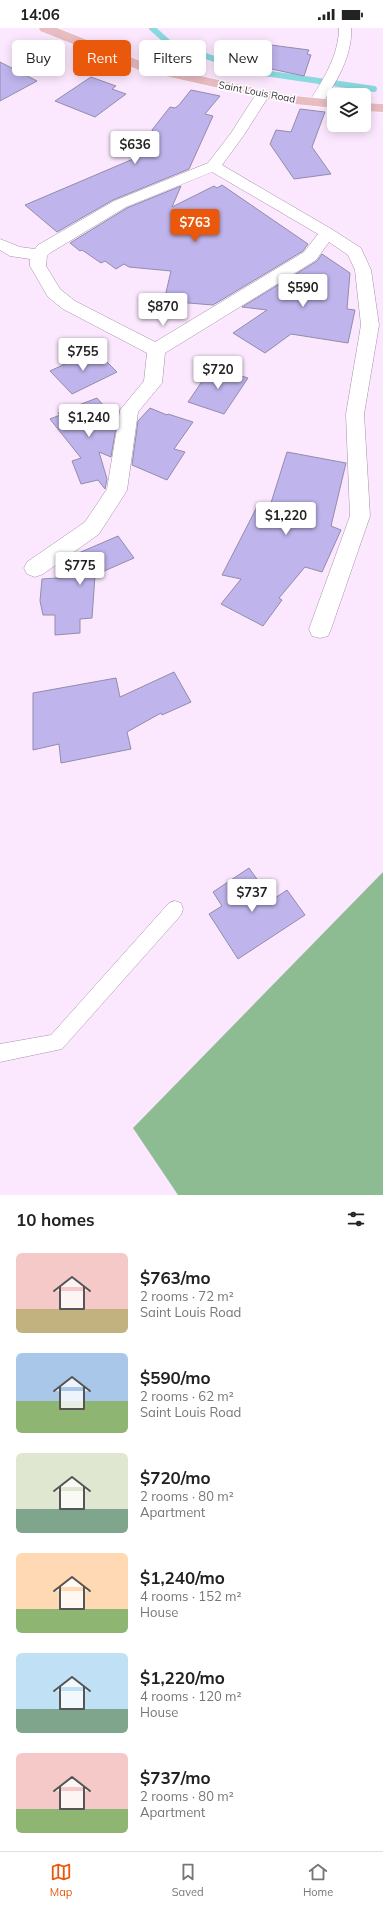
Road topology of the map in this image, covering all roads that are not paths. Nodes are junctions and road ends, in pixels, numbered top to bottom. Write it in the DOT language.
graph roads {
  1 [pos="44,28"];
  2 [pos="345,28"];
  3 [pos="263,94"];
  4 [pos="316,102"];
  5 [pos="327,103"];
  6 [pos="371,107"];
  7 [pos="383,108"];
  8 [pos="213,166"];
  9 [pos="327,233"];
  10 [pos="0,244"];
  11 [pos="39,255"];
  12 [pos="156,350"];
  13 [pos="35,568"];
  14 [pos="320,629"];
  15 [pos="175,909"];
  16 [pos="0,1053"];
  1 -- 3 [label="main road, Saint Louis Road"];
  2 -- 4 [label="street"];
  3 -- 4 [label="main road, Saint Louis Road"];
  3 -- 8 [label="street"];
  4 -- 5 [label="main road, Saint Louis Road"];
  6 -- 7 [label="main road"];
  8 -- 9 [label="street"];
  8 -- 11 [label="street"];
  9 -- 12 [label="street"];
  9 -- 14 [label="street"];
  10 -- 11 [label="street"];
  11 -- 12 [label="street"];
  12 -- 13 [label="street"];
  15 -- 16 [label="lane"];
}
